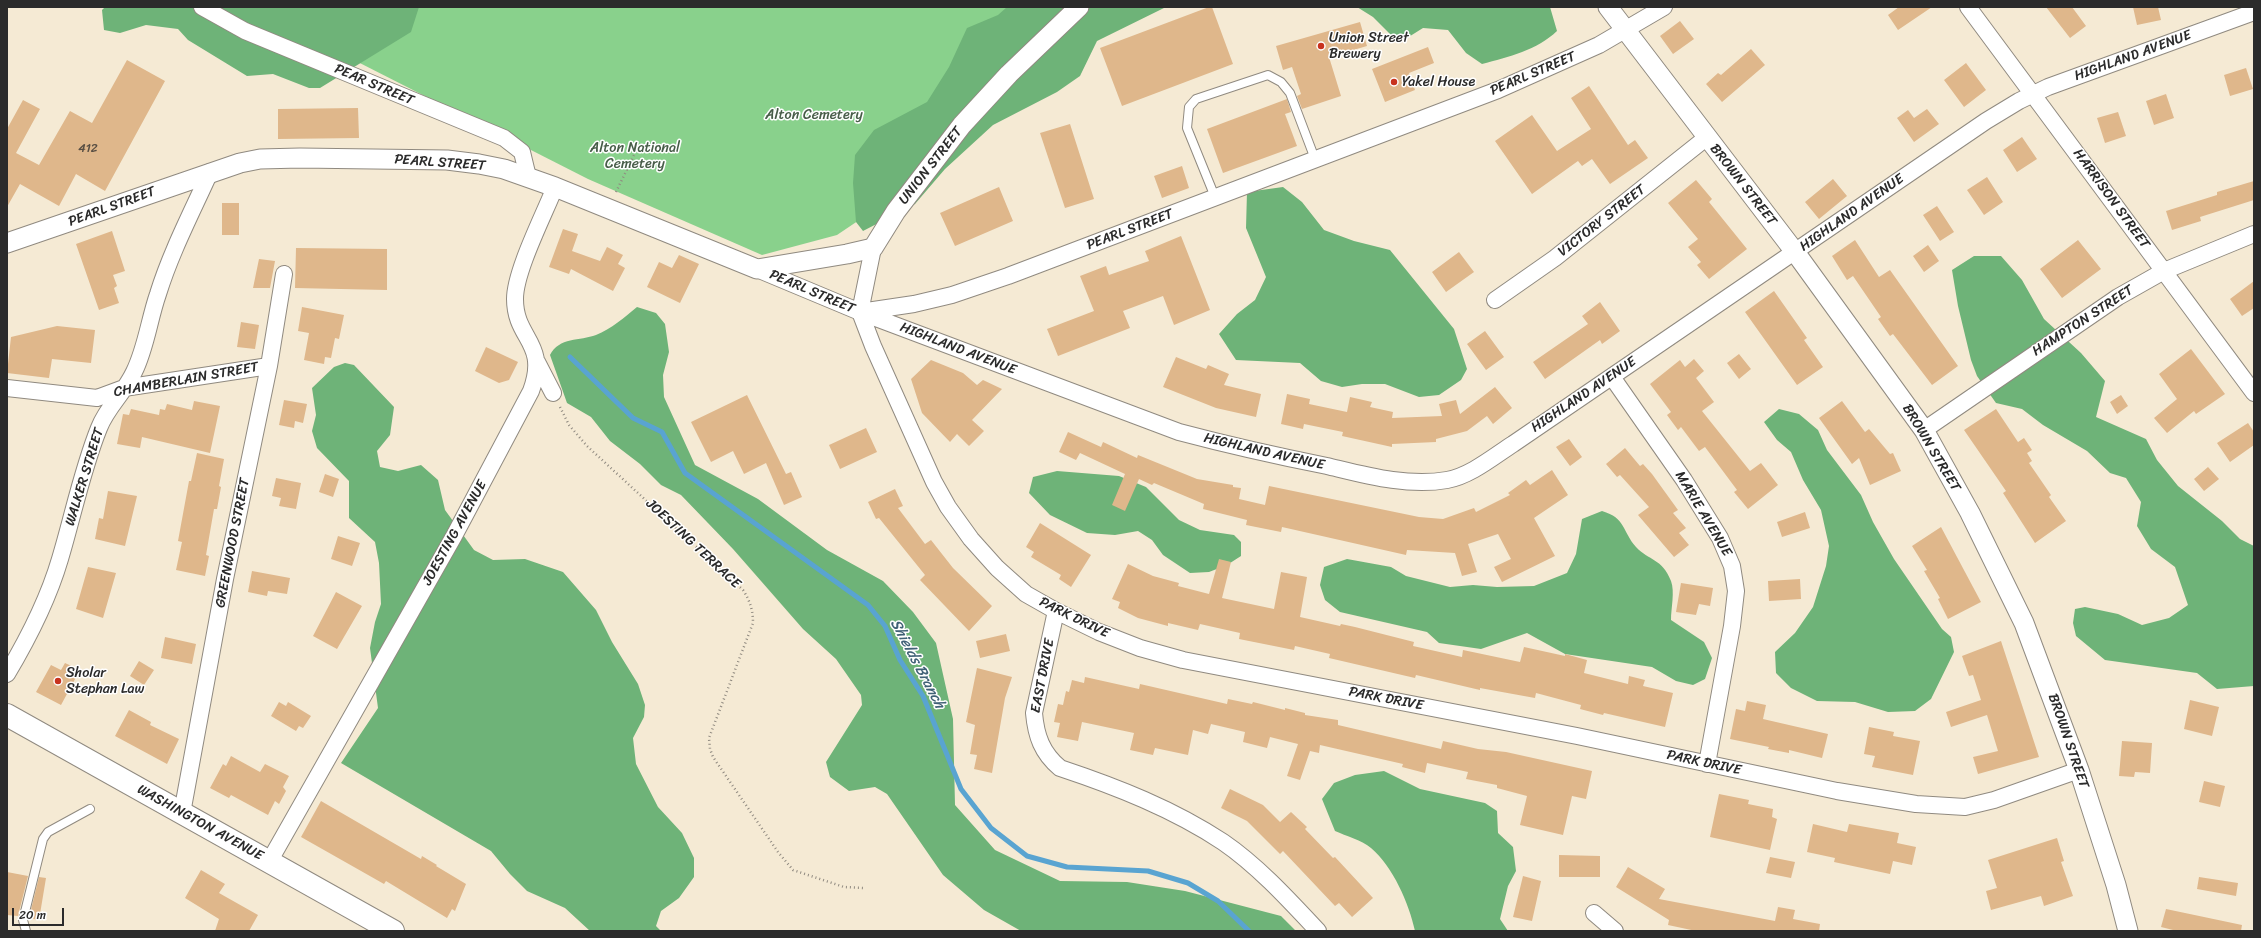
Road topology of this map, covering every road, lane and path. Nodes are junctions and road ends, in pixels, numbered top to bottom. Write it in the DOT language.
graph roads {
  1 [pos="202,7"];
  2 [pos="1079,7"];
  3 [pos="1608,7"];
  4 [pos="1664,7"];
  5 [pos="1968,7"];
  6 [pos="2254,12"];
  7 [pos="1625,30"];
  8 [pos="2033,93"];
  9 [pos="1706,138"];
  10 [pos="635,154"];
  11 [pos="1315,159"];
  12 [pos="210,172"];
  13 [pos="528,178"];
  14 [pos="555,187"];
  15 [pos="1214,197"];
  16 [pos="608,208"];
  17 [pos="2254,234"];
  18 [pos="7,243"];
  19 [pos="873,248"];
  20 [pos="1795,252"];
  21 [pos="757,268"];
  22 [pos="2164,270"];
  23 [pos="284,274"];
  24 [pos="1495,300"];
  25 [pos="860,312"];
  26 [pos="537,362"];
  27 [pos="269,366"];
  28 [pos="1612,377"];
  29 [pos="7,388"];
  30 [pos="124,388"];
  31 [pos="553,393"];
  32 [pos="2254,393"];
  33 [pos="1924,430"];
  34 [pos="1056,611"];
  35 [pos="7,674"];
  36 [pos="7,715"];
  37 [pos="1707,764"];
  38 [pos="2078,770"];
  39 [pos="90,809"];
  40 [pos="182,813"];
  41 [pos="269,862"];
  42 [pos="864,888"];
  43 [pos="1594,913"];
  44 [pos="26,931"];
  45 [pos="393,931"];
  46 [pos="1318,931"];
  47 [pos="1615,931"];
  48 [pos="2128,931"];
  1 -- 13 [label="street, PEAR STREET"];
  2 -- 19 [label="street, UNION STREET"];
  3 -- 7 [label="street, BROWN STREET"];
  4 -- 7 [label="street, PEARL STREET"];
  5 -- 8 [label="street, HARRISON STREET"];
  6 -- 8 [label="street, HIGHLAND AVENUE"];
  7 -- 9 [label="street, BROWN STREET"];
  7 -- 11 [label="street, PEARL STREET"];
  8 -- 20 [label="street, HIGHLAND AVENUE"];
  8 -- 22 [label="street, HARRISON STREET"];
  9 -- 20 [label="street, BROWN STREET"];
  9 -- 24 [label="street, VICTORY STREET"];
  10 -- 16 [label="path"];
  11 -- 15 [label="street, PEARL STREET"];
  11 -- 15 [label="lane"];
  12 -- 13 [label="street, PEARL STREET"];
  12 -- 18 [label="street, PEARL STREET"];
  12 -- 30 [label="street, WALKER STREET"];
  13 -- 14 [label="street, PEARL STREET"];
  14 -- 16 [label="street, PEARL STREET"];
  14 -- 26 [label="street, JOESTING AVENUE"];
  15 -- 25 [label="street, PEARL STREET"];
  16 -- 21 [label="street, PEARL STREET"];
  17 -- 22 [label="street, HAMPTON STREET"];
  19 -- 21 [label="street"];
  19 -- 25 [label="street"];
  20 -- 28 [label="street, HIGHLAND AVENUE"];
  20 -- 33 [label="street, BROWN STREET"];
  21 -- 25 [label="street, PEARL STREET"];
  22 -- 32 [label="street, HARRISON STREET"];
  22 -- 33 [label="street, HAMPTON STREET"];
  23 -- 27 [label="street, GREENWOOD STREET"];
  25 -- 28 [label="street, HIGHLAND AVENUE"];
  25 -- 34 [label="street, PARK DRIVE"];
  26 -- 31 [label="street"];
  26 -- 41 [label="street, JOESTING AVENUE"];
  27 -- 30 [label="street, CHAMBERLAIN STREET"];
  27 -- 40 [label="street, GREENWOOD STREET"];
  28 -- 37 [label="street, MARIE AVENUE"];
  29 -- 30 [label="street, CHAMBERLAIN STREET"];
  30 -- 35 [label="street, WALKER STREET"];
  31 -- 42 [label="path, JOESTING TERRACE"];
  33 -- 38 [label="street, BROWN STREET"];
  34 -- 37 [label="street, PARK DRIVE"];
  34 -- 46 [label="street, EAST DRIVE"];
  36 -- 40 [label="main road, WASHINGTON AVENUE"];
  37 -- 38 [label="street, PARK DRIVE"];
  38 -- 48 [label="street, BROWN STREET"];
  39 -- 44 [label="lane"];
  40 -- 41 [label="main road, WASHINGTON AVENUE"];
  41 -- 45 [label="main road, WASHINGTON AVENUE"];
  43 -- 47 [label="street"];
}
